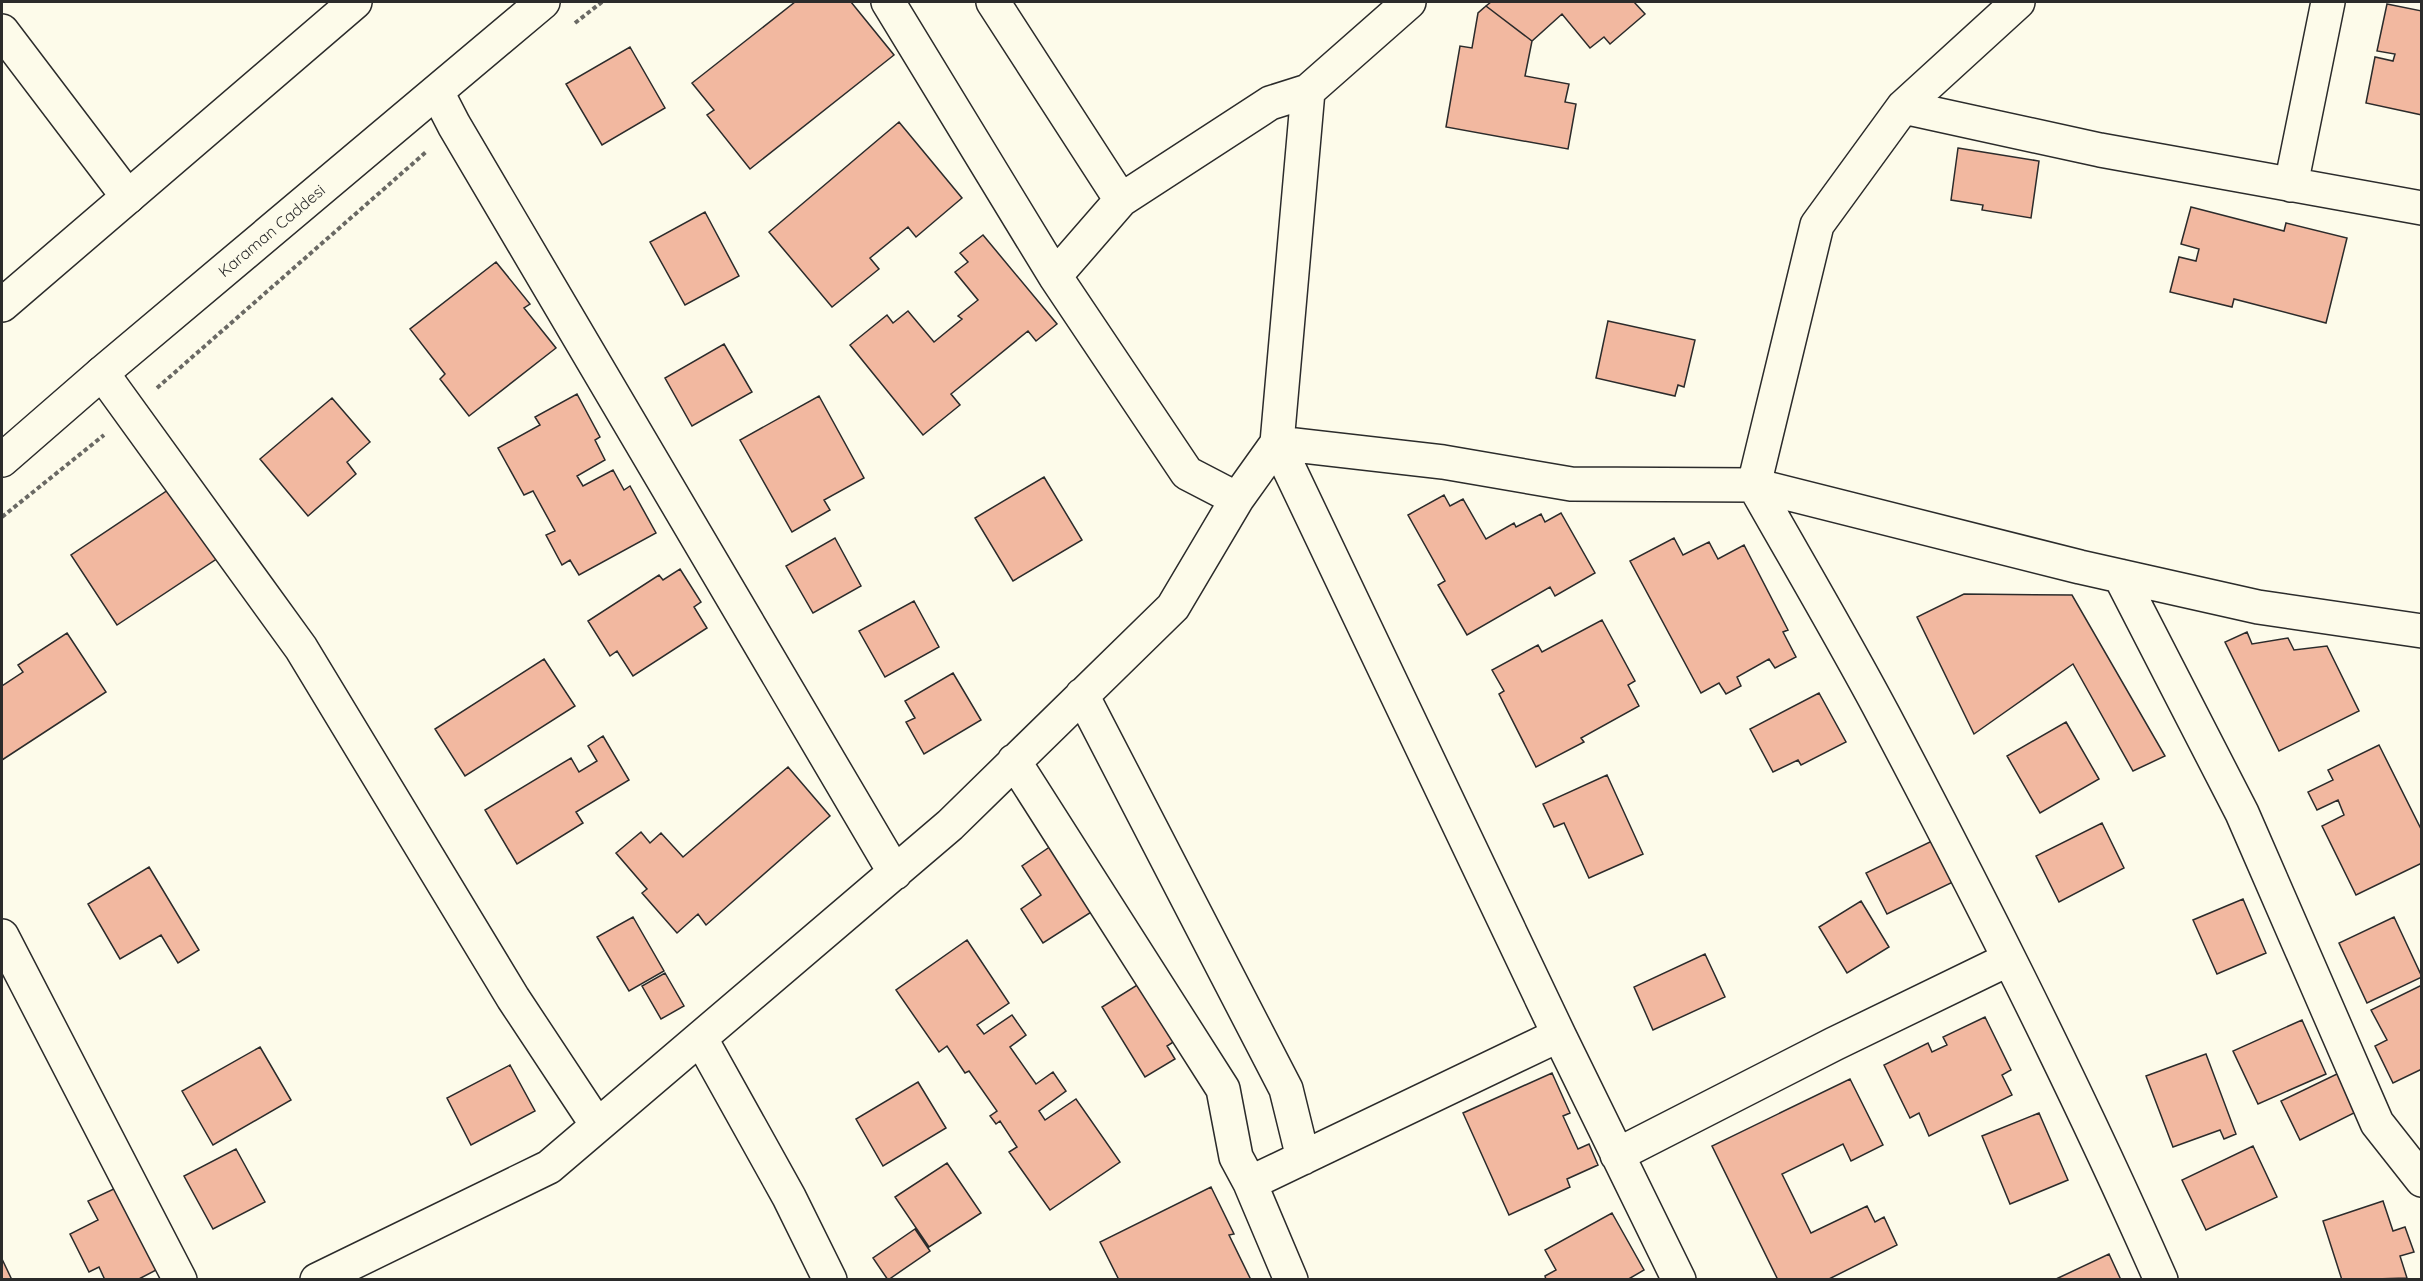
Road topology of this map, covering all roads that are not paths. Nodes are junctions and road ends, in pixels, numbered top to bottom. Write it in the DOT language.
graph roads {
  1 [pos="355,2"];
  2 [pos="543,2"];
  3 [pos="888,2"];
  4 [pos="993,2"];
  5 [pos="1409,2"];
  6 [pos="2018,2"];
  7 [pos="2328,2"];
  8 [pos="2,31"];
  9 [pos="1308,91"];
  10 [pos="437,92"];
  11 [pos="1904,107"];
  12 [pos="2291,185"];
  13 [pos="128,197"];
  14 [pos="1121,200"];
  15 [pos="2421,208"];
  16 [pos="1056,276"];
  17 [pos="2,305"];
  18 [pos="102,373"];
  19 [pos="1277,442"];
  20 [pos="2,460"];
  21 [pos="1754,485"];
  22 [pos="1237,499"];
  23 [pos="2120,576"];
  24 [pos="2421,631"];
  25 [pos="1082,695"];
  26 [pos="1014,761"];
  27 [pos="895,873"];
  28 [pos="2,936"];
  29 [pos="2009,959"];
  30 [pos="1559,1035"];
  31 [pos="700,1039"];
  32 [pos="597,1125"];
  33 [pos="1617,1155"];
  34 [pos="1304,1158"];
  35 [pos="2421,1180"];
  36 [pos="1250,1183"];
  37 [pos="180,1280"];
  38 [pos="317,1280"];
  39 [pos="830,1280"];
  40 [pos="1292,1280"];
  41 [pos="1679,1280"];
  42 [pos="2161,1280"];
  1 -- 13 [label="main road"];
  2 -- 10 [label="main road, Karaman Caddesi"];
  3 -- 16 [label="main road"];
  4 -- 14 [label="main road"];
  5 -- 9 [label="main road"];
  6 -- 11 [label="main road"];
  7 -- 12 [label="main road"];
  8 -- 13 [label="main road"];
  9 -- 14 [label="main road"];
  9 -- 19 [label="main road"];
  10 -- 18 [label="main road, Karaman Caddesi"];
  10 -- 27 [label="main road"];
  11 -- 12 [label="main road"];
  11 -- 21 [label="main road"];
  12 -- 15 [label="main road"];
  13 -- 17 [label="main road"];
  14 -- 16 [label="main road"];
  16 -- 22 [label="main road"];
  18 -- 20 [label="main road, Karaman Caddesi"];
  18 -- 32 [label="main road"];
  19 -- 21 [label="main road"];
  19 -- 22 [label="main road"];
  19 -- 30 [label="main road"];
  21 -- 23 [label="main road"];
  21 -- 29 [label="main road"];
  22 -- 25 [label="main road"];
  23 -- 24 [label="main road"];
  23 -- 35 [label="main road"];
  25 -- 26 [label="main road"];
  25 -- 34 [label="main road"];
  26 -- 27 [label="main road"];
  26 -- 36 [label="main road"];
  27 -- 31 [label="main road"];
  28 -- 37 [label="main road"];
  29 -- 33 [label="main road"];
  29 -- 42 [label="main road"];
  30 -- 33 [label="main road"];
  30 -- 34 [label="main road"];
  31 -- 32 [label="main road"];
  31 -- 39 [label="main road"];
  32 -- 38 [label="main road"];
  33 -- 41 [label="main road"];
  34 -- 36 [label="main road"];
  36 -- 40 [label="main road"];
}
